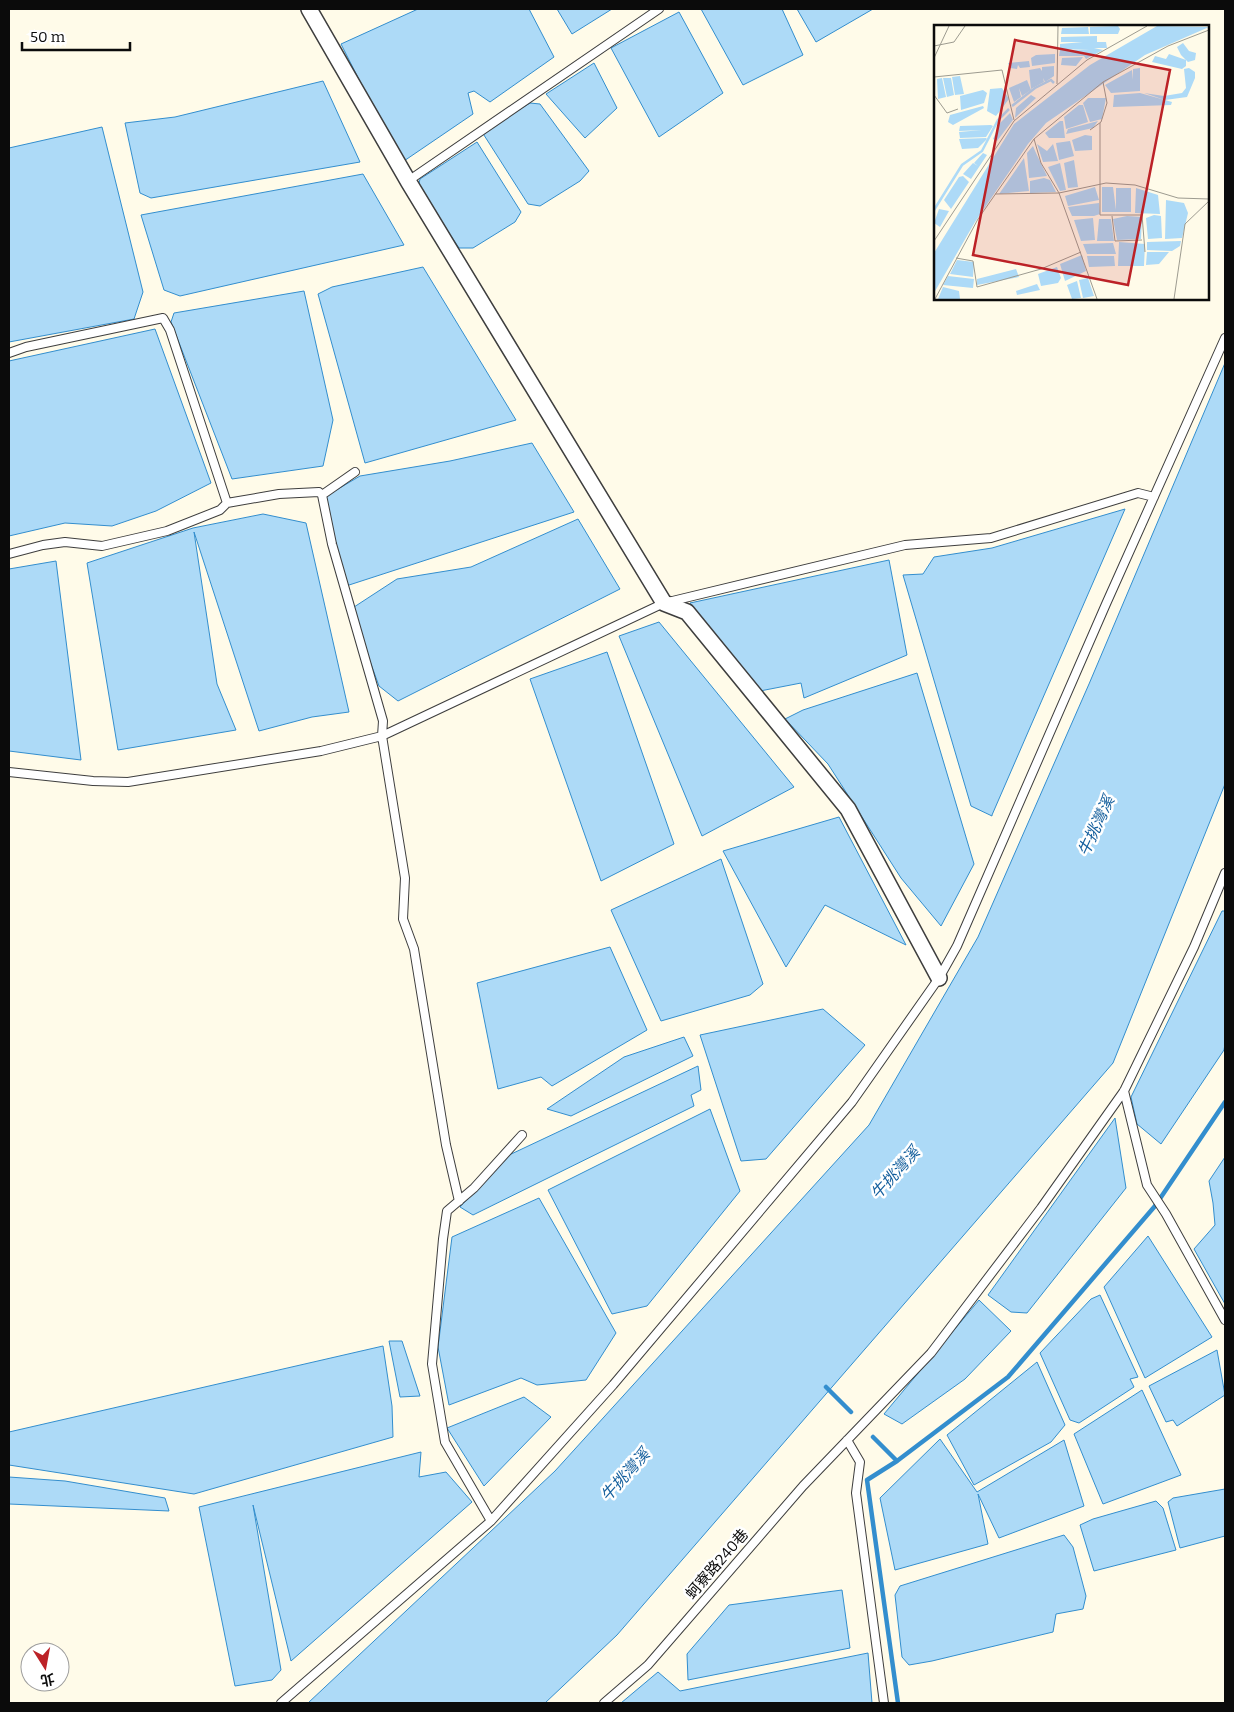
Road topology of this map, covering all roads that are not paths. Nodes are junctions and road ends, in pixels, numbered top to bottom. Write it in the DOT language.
graph roads {
  1 [pos="309,9"];
  2 [pos="659,9"];
  3 [pos="408,181"];
  4 [pos="1225,338"];
  5 [pos="9,353"];
  6 [pos="355,472"];
  7 [pos="322,495"];
  8 [pos="1154,496"];
  9 [pos="228,503"];
  10 [pos="9,554"];
  11 [pos="664,603"];
  12 [pos="382,736"];
  13 [pos="9,772"];
  14 [pos="1225,873"];
  15 [pos="940,978"];
  16 [pos="1124,1091"];
  17 [pos="522,1135"];
  18 [pos="459,1201"];
  19 [pos="1225,1320"];
  20 [pos="847,1440"];
  21 [pos="491,1520"];
  22 [pos="281,1703"];
  23 [pos="604,1703"];
  24 [pos="884,1703"];
  1 -- 3 [label="street"];
  2 -- 3 [label="lane"];
  3 -- 11 [label="street"];
  4 -- 8 [label="lane"];
  5 -- 9 [label="lane"];
  6 -- 7 [label="lane"];
  7 -- 9 [label="lane"];
  7 -- 12 [label="lane"];
  8 -- 11 [label="lane"];
  8 -- 15 [label="lane"];
  9 -- 10 [label="lane"];
  11 -- 12 [label="lane"];
  11 -- 15 [label="street"];
  12 -- 13 [label="lane"];
  12 -- 18 [label="lane"];
  14 -- 16 [label="lane, 蚵寮路240巷"];
  15 -- 21 [label="lane"];
  16 -- 19 [label="lane"];
  16 -- 20 [label="lane, 蚵寮路240巷"];
  17 -- 18 [label="lane"];
  18 -- 21 [label="lane"];
  20 -- 23 [label="lane, 蚵寮路240巷"];
  20 -- 24 [label="lane"];
  21 -- 22 [label="lane"];
}
